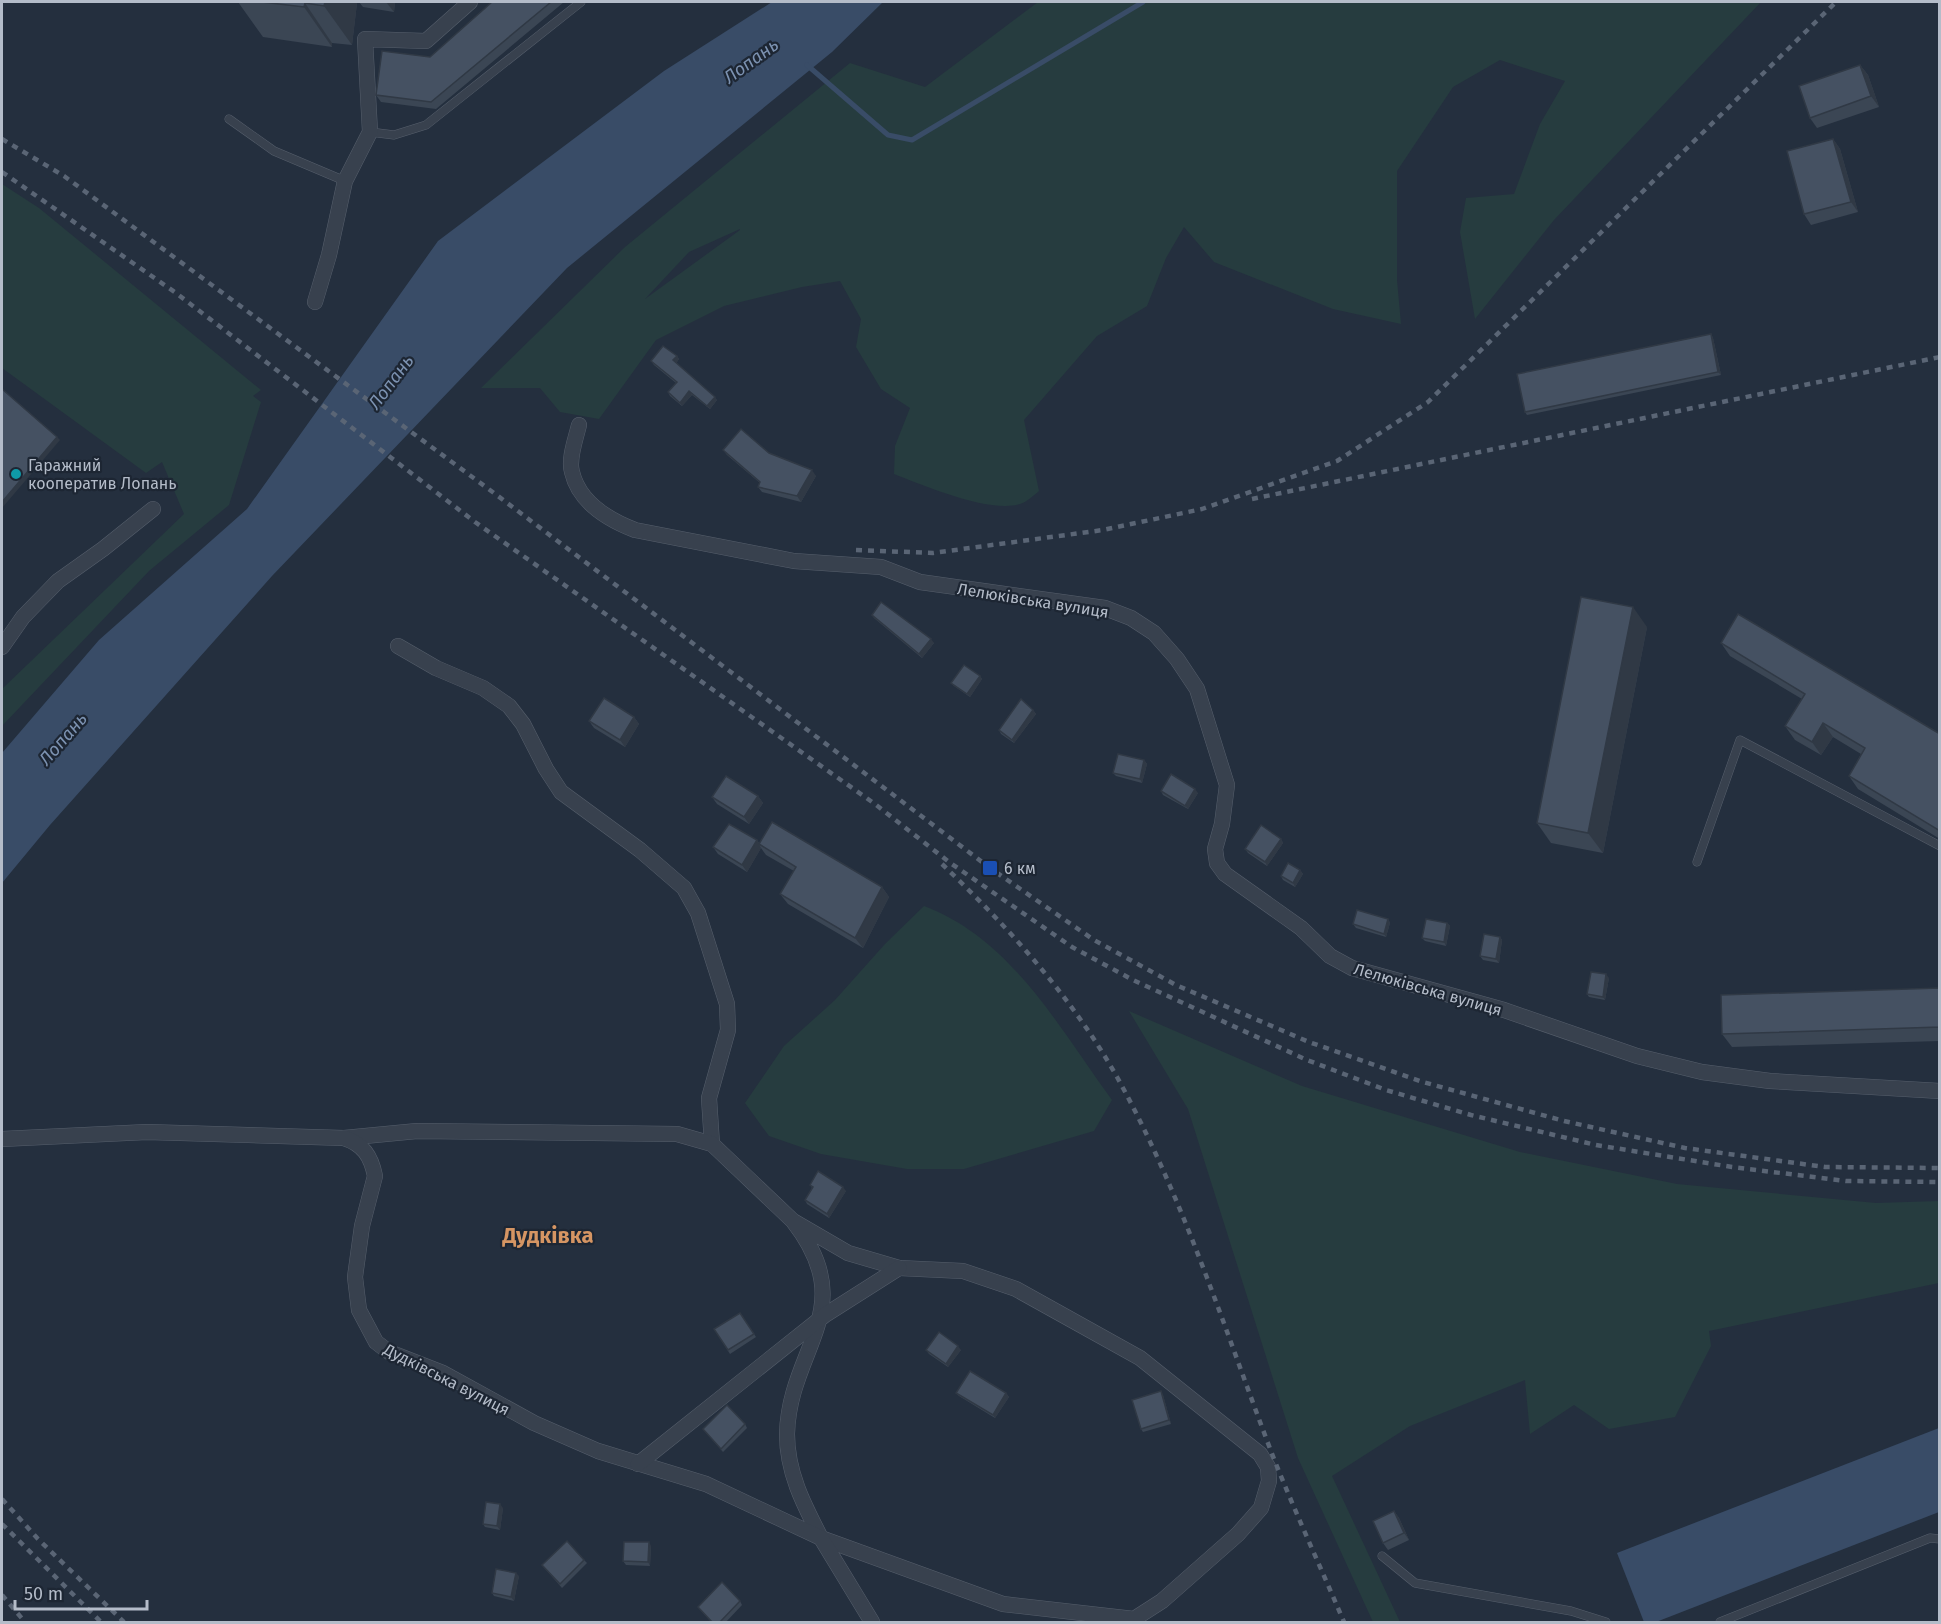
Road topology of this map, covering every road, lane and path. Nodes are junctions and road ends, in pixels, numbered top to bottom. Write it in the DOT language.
graph roads {
  1 [pos="470,2"];
  2 [pos="581,2"];
  3 [pos="229,119"];
  4 [pos="370,132"];
  5 [pos="345,181"];
  6 [pos="315,302"];
  7 [pos="579,425"];
  8 [pos="153,509"];
  9 [pos="398,646"];
  10 [pos="2,647"];
  11 [pos="1940,846"];
  12 [pos="1697,862"];
  13 [pos="1940,1091"];
  14 [pos="344,1138"];
  15 [pos="2,1139"];
  16 [pos="712,1144"];
  17 [pos="793,1221"];
  18 [pos="899,1268"];
  19 [pos="821,1318"];
  20 [pos="638,1464"];
  21 [pos="821,1538"];
  22 [pos="1940,1539"];
  23 [pos="1382,1556"];
  24 [pos="872,1623"];
  25 [pos="1606,1623"];
  26 [pos="1720,1623"];
  1 -- 4 [label="street"];
  2 -- 4 [label="lane"];
  3 -- 5 [label="lane"];
  4 -- 5 [label="street"];
  5 -- 6 [label="street"];
  7 -- 13 [label="street, Лелюківська вулиця"];
  8 -- 10 [label="street"];
  9 -- 16 [label="street"];
  11 -- 12 [label="lane"];
  14 -- 15 [label="street"];
  14 -- 16 [label="street"];
  14 -- 20 [label="street, Дудківська вулиця"];
  16 -- 17 [label="street"];
  17 -- 18 [label="street, Дудківська вулиця"];
  17 -- 19 [label="street"];
  18 -- 19 [label="street"];
  18 -- 21 [label="street, Дудківська вулиця"];
  19 -- 20 [label="street"];
  19 -- 21 [label="street"];
  20 -- 21 [label="street, Дудківська вулиця"];
  21 -- 24 [label="street"];
  22 -- 26 [label="lane"];
  23 -- 25 [label="lane"];
}
